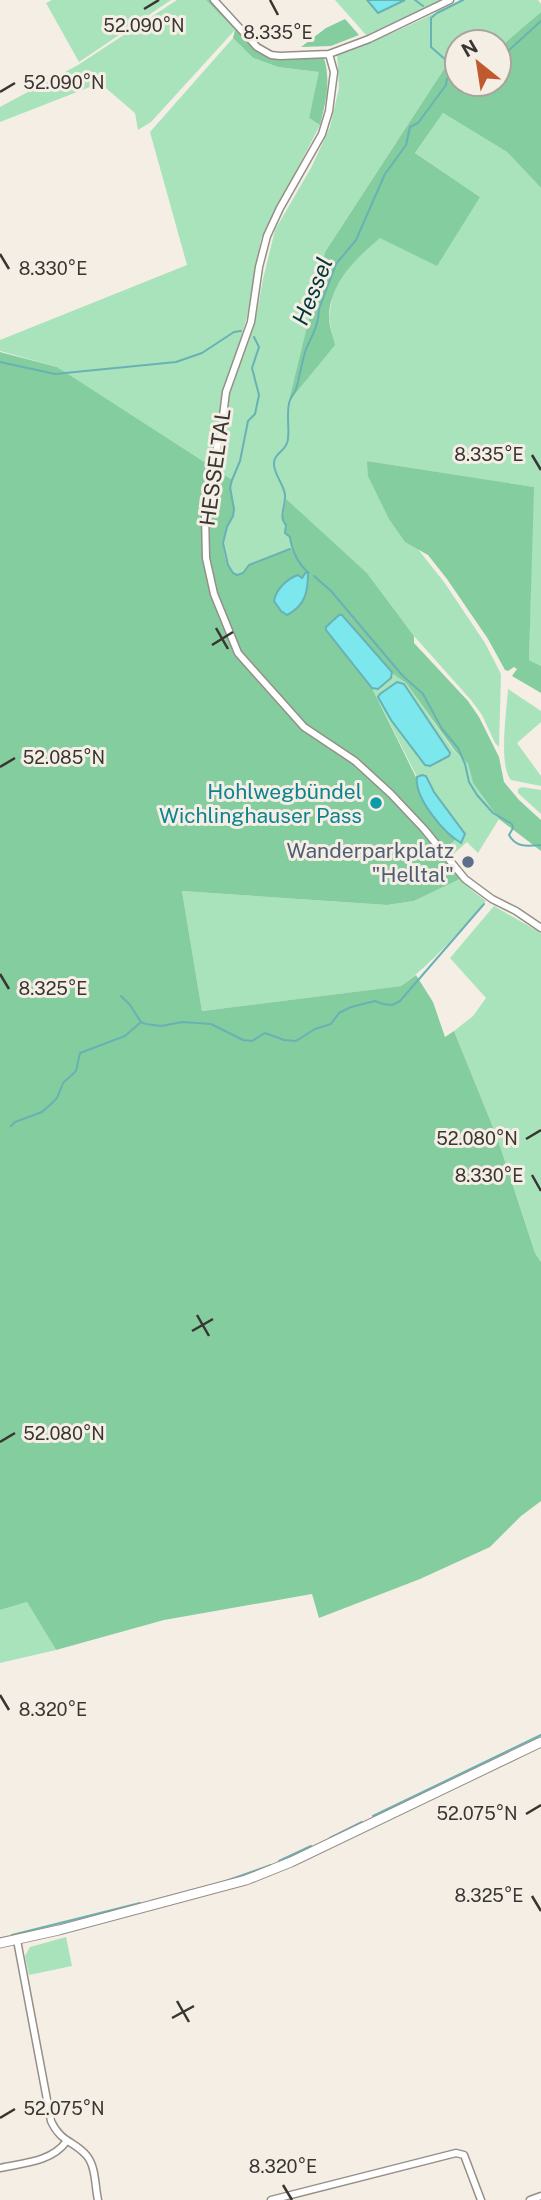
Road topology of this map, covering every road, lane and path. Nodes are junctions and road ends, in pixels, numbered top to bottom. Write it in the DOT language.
graph roads {
  1 [pos="214,0"];
  2 [pos="450,0"];
  3 [pos="329,54"];
  4 [pos="541,928"];
  5 [pos="541,1742"];
  6 [pos="17,1940"];
  7 [pos="0,1943"];
  8 [pos="66,2141"];
  9 [pos="0,2168"];
  10 [pos="541,2196"];
  11 [pos="98,2200"];
  12 [pos="271,2200"];
  13 [pos="481,2200"];
  14 [pos="530,2200"];
  1 -- 3 [label="street"];
  2 -- 3 [label="street"];
  3 -- 4 [label="street, HESSELTAL"];
  5 -- 6 [label="main road"];
  6 -- 7 [label="main road"];
  6 -- 8 [label="street"];
  8 -- 9 [label="street"];
  8 -- 11 [label="street"];
  10 -- 14 [label="street"];
  12 -- 13 [label="street"];
}
